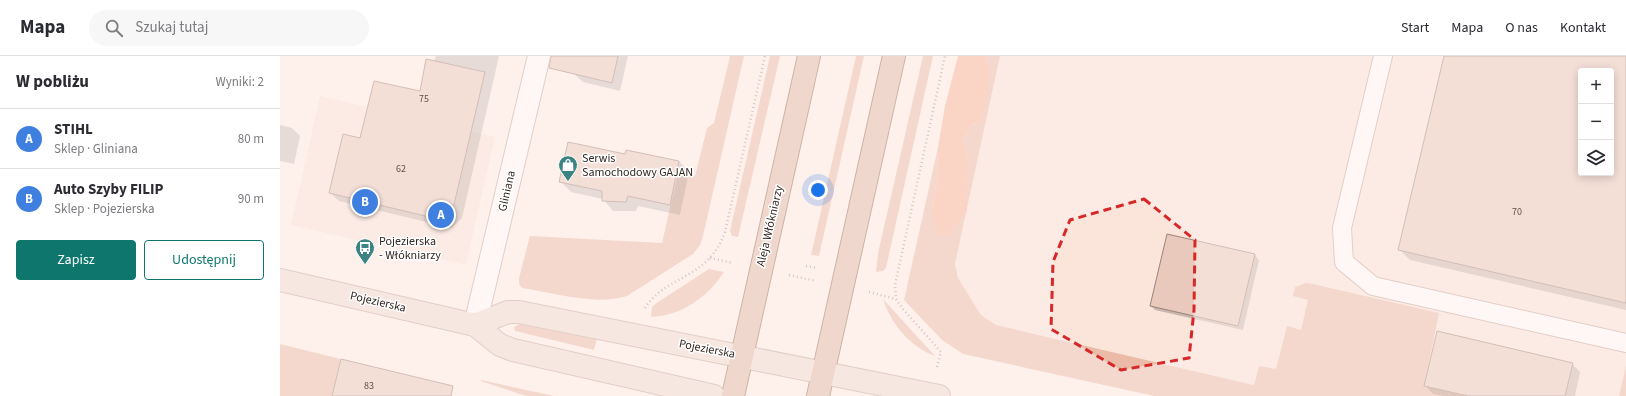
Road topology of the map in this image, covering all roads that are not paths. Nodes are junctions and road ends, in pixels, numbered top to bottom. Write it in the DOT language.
graph roads {
  1 [pos="539,56"];
  2 [pos="810,56"];
  3 [pos="894,56"];
  4 [pos="1383,56"];
  5 [pos="280,280"];
  6 [pos="476,325"];
  7 [pos="1626,343"];
  8 [pos="742,356"];
  9 [pos="823,373"];
  10 [pos="714,396"];
  11 [pos="733,396"];
  12 [pos="818,396"];
  13 [pos="939,396"];
  1 -- 6 [label="street, Gliniana"];
  2 -- 8 [label="main road, Aleja Włókniarzy"];
  3 -- 9 [label="main road"];
  4 -- 7 [label="lane"];
  5 -- 6 [label="street, Pojezierska"];
  6 -- 8 [label="street, Pojezierska"];
  6 -- 10 [label="street, Pojezierska"];
  8 -- 9 [label="street, Pojezierska"];
  8 -- 11 [label="main road, Aleja Włókniarzy"];
  9 -- 12 [label="main road"];
  9 -- 13 [label="street, Pojezierska"];
}
